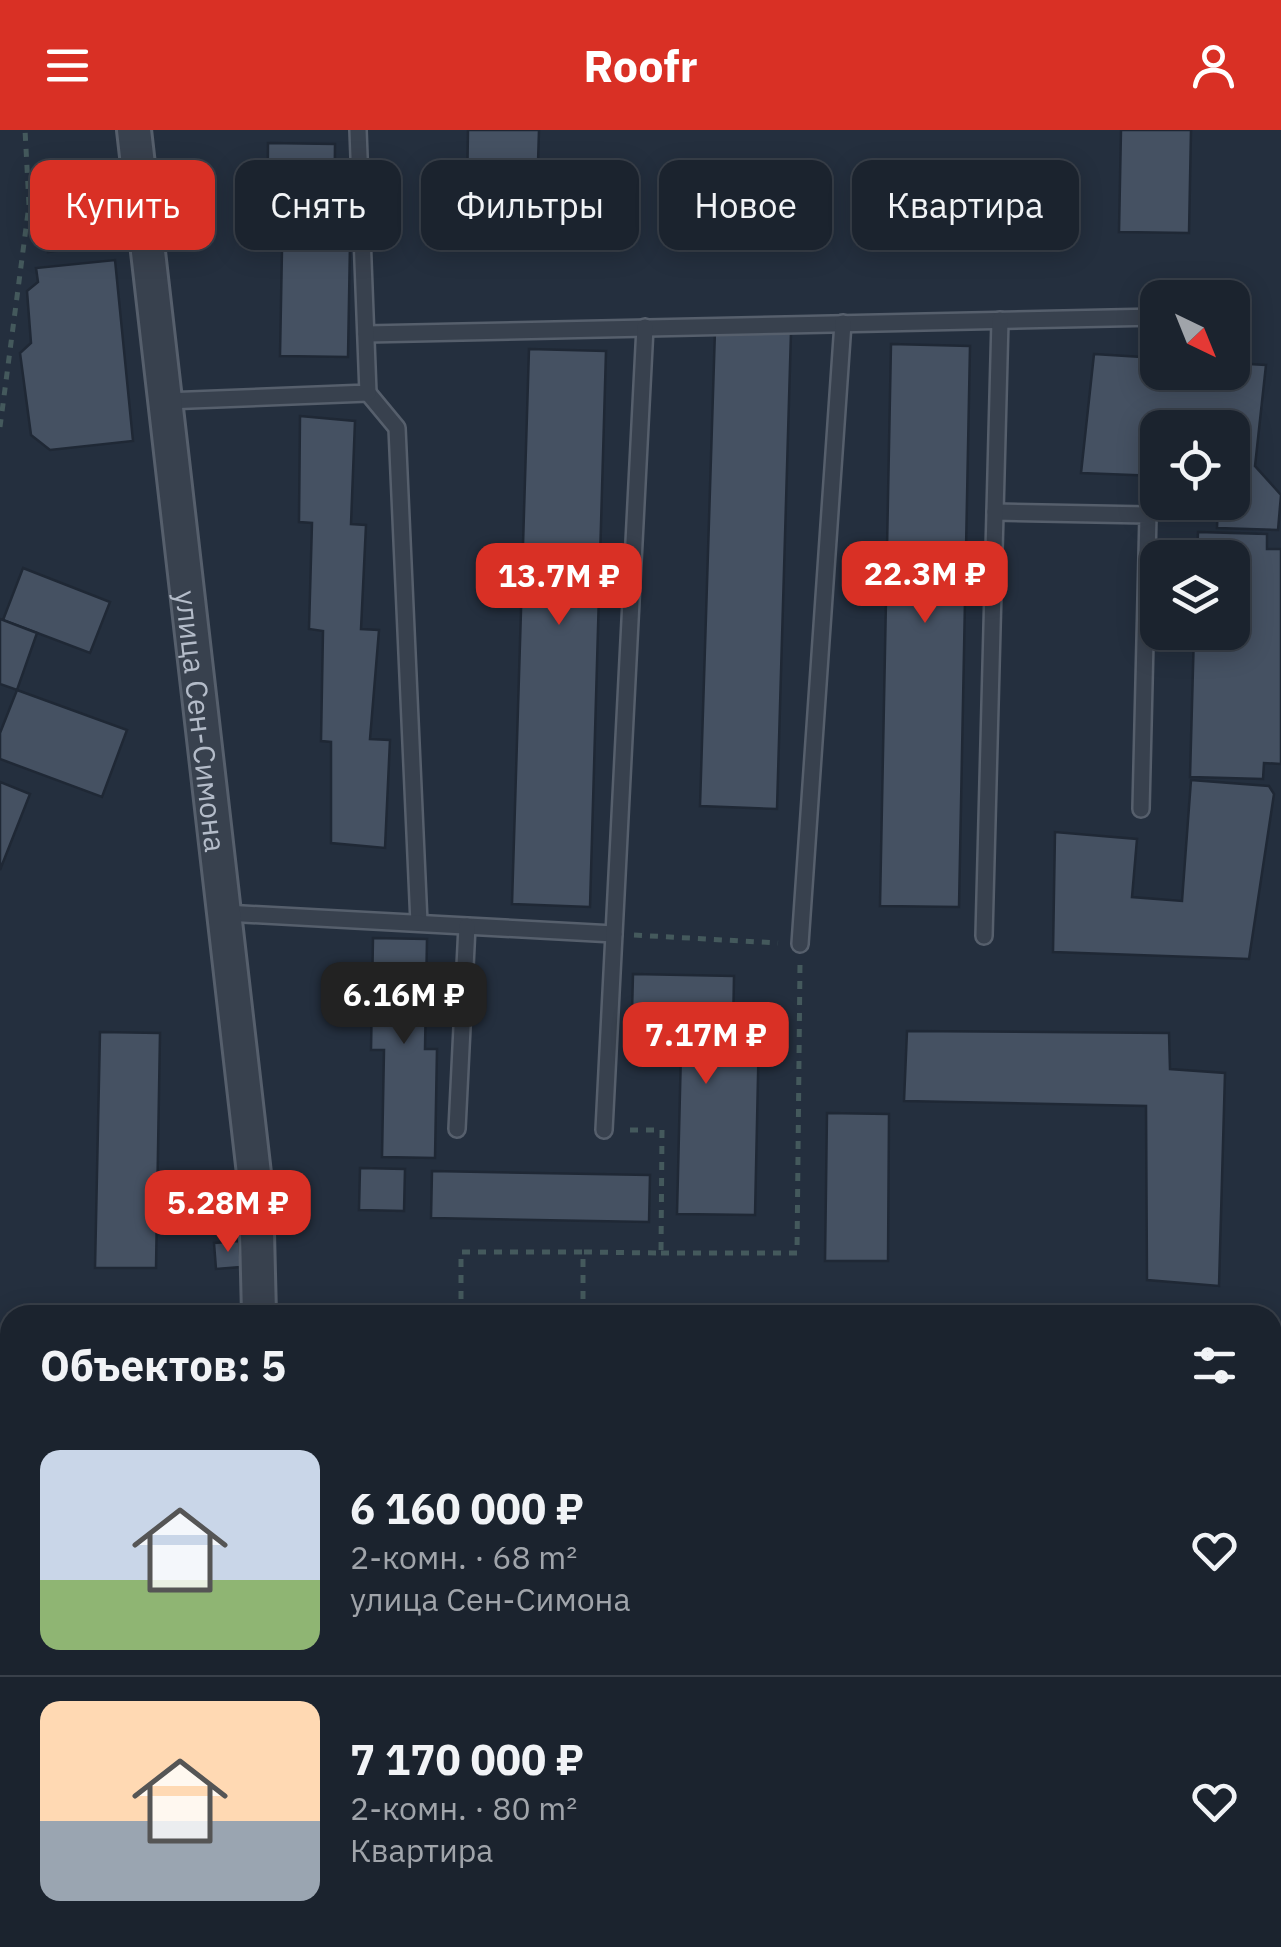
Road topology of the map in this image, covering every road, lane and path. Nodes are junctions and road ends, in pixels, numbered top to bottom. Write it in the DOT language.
graph roads {
  1 [pos="25,130"];
  2 [pos="134,130"];
  3 [pos="358,130"];
  4 [pos="1140,317"];
  5 [pos="1000,320"];
  6 [pos="842,324"];
  7 [pos="645,328"];
  8 [pos="366,334"];
  9 [pos="368,393"];
  10 [pos="165,400"];
  11 [pos="0,426"];
  12 [pos="995,512"];
  13 [pos="1141,809"];
  14 [pos="224,913"];
  15 [pos="419,923"];
  16 [pos="467,926"];
  17 [pos="614,934"];
  18 [pos="984,936"];
  19 [pos="800,944"];
  20 [pos="457,1129"];
  21 [pos="604,1130"];
  22 [pos="583,1252"];
  23 [pos="661,1253"];
  24 [pos="260,1305"];
  25 [pos="460,1305"];
  26 [pos="582,1305"];
  1 -- 11 [label="path"];
  2 -- 10 [label="street, улица Сен-Симона"];
  3 -- 8 [label="lane"];
  4 -- 5 [label="lane"];
  5 -- 6 [label="lane"];
  5 -- 12 [label="lane"];
  6 -- 7 [label="lane"];
  6 -- 19 [label="lane"];
  7 -- 8 [label="lane"];
  7 -- 17 [label="lane"];
  8 -- 9 [label="lane"];
  9 -- 10 [label="lane"];
  9 -- 15 [label="lane"];
  10 -- 14 [label="street, улица Сен-Симона"];
  12 -- 13 [label="lane"];
  12 -- 18 [label="lane"];
  14 -- 15 [label="lane"];
  14 -- 24 [label="street, улица Сен-Симона"];
  15 -- 16 [label="lane"];
  16 -- 17 [label="lane"];
  16 -- 20 [label="lane"];
  17 -- 19 [label="path"];
  17 -- 21 [label="lane"];
  19 -- 23 [label="path"];
  21 -- 23 [label="path"];
  22 -- 23 [label="path"];
  22 -- 25 [label="path"];
  22 -- 26 [label="path"];
}
